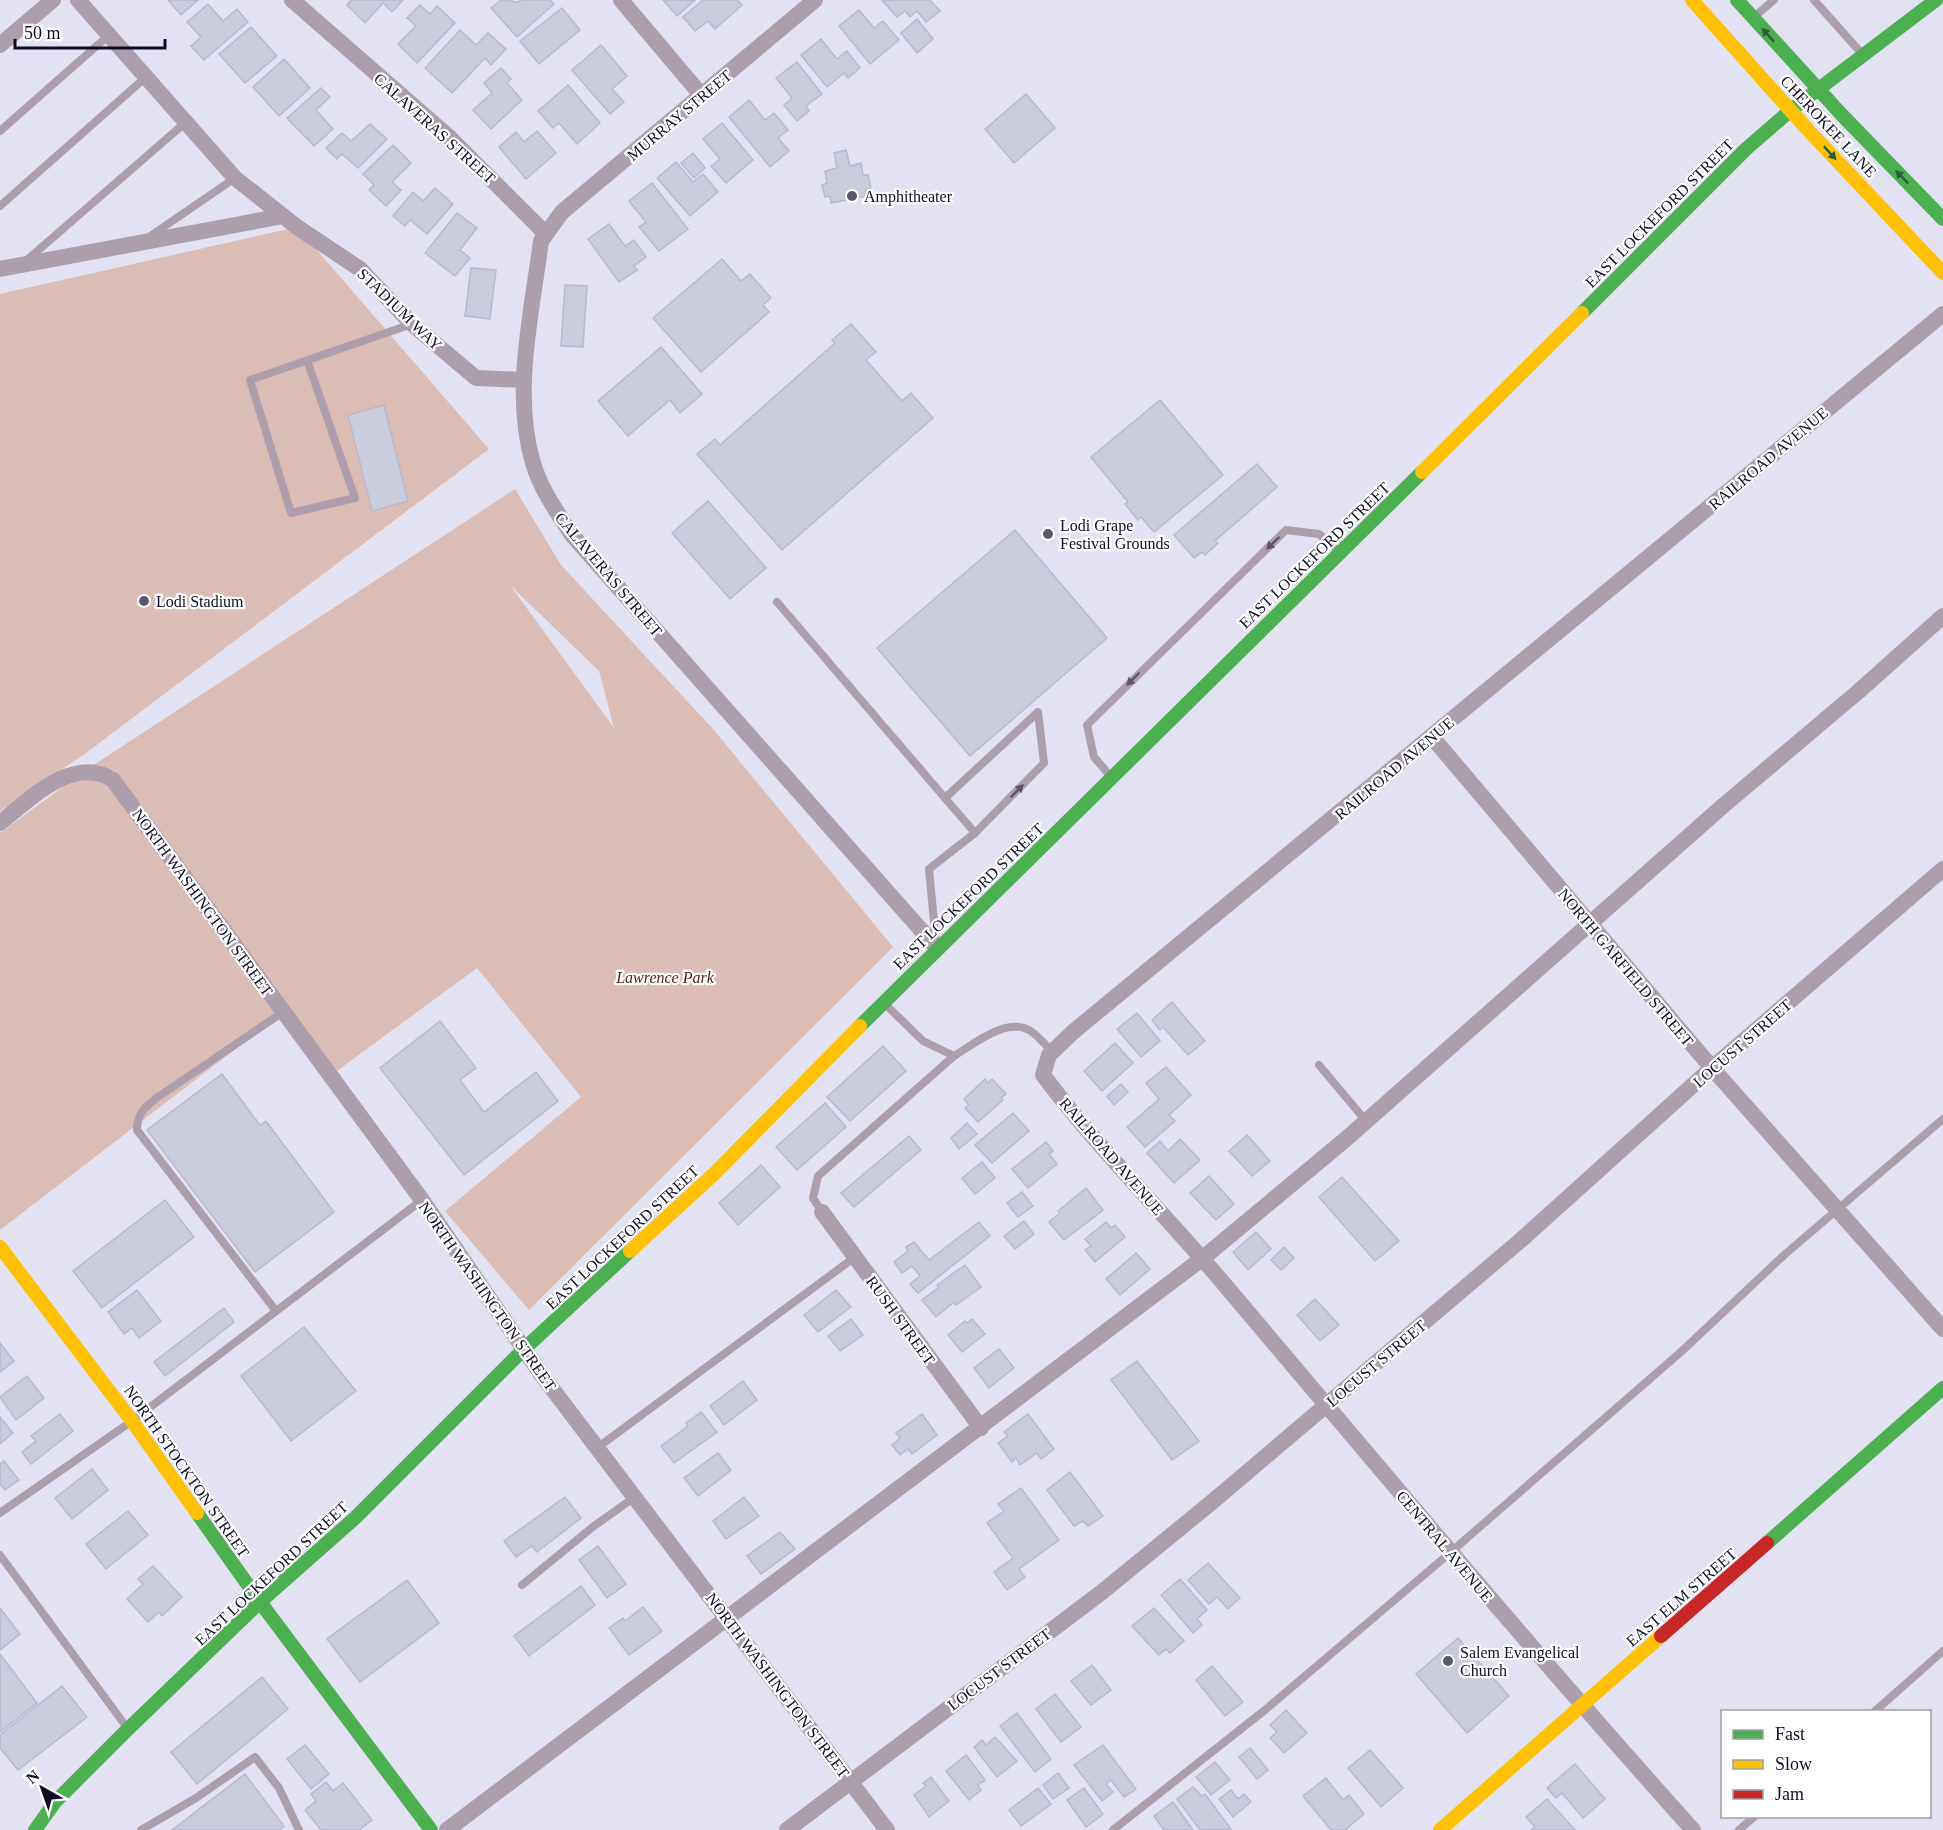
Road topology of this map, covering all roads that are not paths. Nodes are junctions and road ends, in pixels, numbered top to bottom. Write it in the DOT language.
graph roads {
  1 [pos="53,0"];
  2 [pos="78,0"];
  3 [pos="292,0"];
  4 [pos="621,0"];
  5 [pos="815,0"];
  6 [pos="1692,0"];
  7 [pos="1737,0"];
  8 [pos="1774,0"];
  9 [pos="1814,0"];
  10 [pos="1928,2"];
  11 [pos="1753,18"];
  12 [pos="109,35"];
  13 [pos="0,45"];
  14 [pos="1863,55"];
  15 [pos="146,77"];
  16 [pos="1818,89"];
  17 [pos="702,96"];
  18 [pos="1791,110"];
  19 [pos="186,122"];
  20 [pos="0,131"];
  21 [pos="235,178"];
  22 [pos="0,206"];
  23 [pos="283,216"];
  24 [pos="1943,219"];
  25 [pos="545,233"];
  26 [pos="141,242"];
  27 [pos="22,264"];
  28 [pos="0,269"];
  29 [pos="1943,273"];
  30 [pos="1943,314"];
  31 [pos="412,324"];
  32 [pos="307,360"];
  33 [pos="524,380"];
  34 [pos="1340,552"];
  35 [pos="777,602"];
  36 [pos="1943,616"];
  37 [pos="1431,737"];
  38 [pos="1113,779"];
  39 [pos="945,798"];
  40 [pos="0,823"];
  41 [pos="975,833"];
  42 [pos="1943,869"];
  43 [pos="1590,924"];
  44 [pos="936,948"];
  45 [pos="883,1002"];
  46 [pos="283,1012"];
  47 [pos="1052,1052"];
  48 [pos="954,1056"];
  49 [pos="1319,1065"];
  50 [pos="1712,1068"];
  51 [pos="1943,1119"];
  52 [pos="1366,1121"];
  53 [pos="422,1200"];
  54 [pos="1838,1210"];
  55 [pos="822,1212"];
  56 [pos="0,1247"];
  57 [pos="855,1257"];
  58 [pos="1203,1258"];
  59 [pos="276,1311"];
  60 [pos="1943,1329"];
  61 [pos="524,1349"];
  62 [pos="1943,1388"];
  63 [pos="1326,1405"];
  64 [pos="132,1420"];
  65 [pos="981,1428"];
  66 [pos="597,1448"];
  67 [pos="635,1497"];
  68 [pos="0,1512"];
  69 [pos="1450,1552"];
  70 [pos="0,1555"];
  71 [pos="522,1586"];
  72 [pos="260,1602"];
  73 [pos="727,1617"];
  74 [pos="1943,1651"];
  75 [pos="1581,1705"];
  76 [pos="1876,1710"];
  77 [pos="128,1729"];
  78 [pos="850,1782"];
  79 [pos="1753,1818"];
  80 [pos="35,1830"];
  81 [pos="141,1830"];
  82 [pos="299,1830"];
  83 [pos="431,1830"];
  84 [pos="447,1830"];
  85 [pos="787,1830"];
  86 [pos="887,1830"];
  87 [pos="1113,1830"];
  88 [pos="1440,1830"];
  89 [pos="1693,1830"];
  90 [pos="1739,1830"];
  1 -- 13 [label="street"];
  2 -- 12 [label="street, STADIUM WAY"];
  3 -- 25 [label="street, CALAVERAS STREET"];
  4 -- 17 [label="street"];
  5 -- 17 [label="street, MURRAY STREET"];
  6 -- 18 [label="street, CHEROKEE LANE"];
  7 -- 11 [label="street, CHEROKEE LANE"];
  8 -- 11 [label="lane"];
  9 -- 14 [label="lane"];
  10 -- 14 [label="street, EAST LOCKEFORD STREET"];
  16 -- 11 [label="street, CHEROKEE LANE, one-way"];
  12 -- 15 [label="street, STADIUM WAY"];
  12 -- 20 [label="lane"];
  14 -- 16 [label="street, EAST LOCKEFORD STREET"];
  15 -- 19 [label="street, STADIUM WAY"];
  15 -- 22 [label="lane"];
  16 -- 18 [label="street, EAST LOCKEFORD STREET"];
  24 -- 16 [label="street, CHEROKEE LANE, one-way"];
  17 -- 25 [label="street, MURRAY STREET"];
  18 -- 29 [label="street, CHEROKEE LANE, one-way"];
  18 -- 34 [label="street, EAST LOCKEFORD STREET"];
  19 -- 21 [label="street, STADIUM WAY"];
  19 -- 27 [label="lane"];
  21 -- 23 [label="street, STADIUM WAY"];
  21 -- 26 [label="lane"];
  23 -- 26 [label="street"];
  23 -- 31 [label="street, STADIUM WAY"];
  25 -- 33 [label="street, CALAVERAS STREET"];
  26 -- 27 [label="street"];
  27 -- 28 [label="street"];
  30 -- 37 [label="street, RAILROAD AVENUE"];
  31 -- 32 [label="lane"];
  31 -- 33 [label="street, STADIUM WAY"];
  32 -- 32 [label="lane"];
  33 -- 44 [label="street, CALAVERAS STREET"];
  34 -- 38 [label="street, EAST LOCKEFORD STREET"];
  34 -- 38 [label="lane, one-way"];
  35 -- 39 [label="lane"];
  36 -- 43 [label="street"];
  37 -- 43 [label="street, NORTH GARFIELD STREET"];
  37 -- 47 [label="street, RAILROAD AVENUE"];
  38 -- 44 [label="street, EAST LOCKEFORD STREET"];
  39 -- 41 [label="lane"];
  41 -- 39 [label="lane, one-way"];
  40 -- 46 [label="street, NORTH WASHINGTON STREET"];
  41 -- 44 [label="lane"];
  42 -- 50 [label="street, LOCUST STREET"];
  43 -- 50 [label="street, NORTH GARFIELD STREET"];
  43 -- 52 [label="street"];
  44 -- 45 [label="street, EAST LOCKEFORD STREET"];
  45 -- 48 [label="lane"];
  45 -- 61 [label="street, EAST LOCKEFORD STREET"];
  46 -- 53 [label="street, NORTH WASHINGTON STREET"];
  46 -- 59 [label="lane"];
  47 -- 48 [label="lane"];
  47 -- 58 [label="street, RAILROAD AVENUE"];
  48 -- 55 [label="lane"];
  49 -- 52 [label="lane"];
  50 -- 54 [label="street, NORTH GARFIELD STREET"];
  50 -- 63 [label="street, LOCUST STREET"];
  51 -- 54 [label="lane"];
  52 -- 58 [label="street"];
  53 -- 59 [label="lane"];
  53 -- 61 [label="street, NORTH WASHINGTON STREET"];
  54 -- 60 [label="street, NORTH GARFIELD STREET"];
  54 -- 69 [label="lane"];
  55 -- 57 [label="street, RUSH STREET"];
  56 -- 64 [label="street, NORTH STOCKTON STREET"];
  57 -- 65 [label="street, RUSH STREET"];
  57 -- 66 [label="lane"];
  58 -- 63 [label="street, CENTRAL AVENUE"];
  58 -- 65 [label="street"];
  59 -- 64 [label="lane"];
  61 -- 66 [label="street, NORTH WASHINGTON STREET"];
  61 -- 72 [label="street, EAST LOCKEFORD STREET"];
  62 -- 75 [label="street, EAST ELM STREET"];
  63 -- 69 [label="street, CENTRAL AVENUE"];
  63 -- 78 [label="street, LOCUST STREET"];
  64 -- 68 [label="lane"];
  64 -- 72 [label="street, NORTH STOCKTON STREET"];
  65 -- 73 [label="street"];
  66 -- 67 [label="street, NORTH WASHINGTON STREET"];
  67 -- 71 [label="lane"];
  67 -- 73 [label="street, NORTH WASHINGTON STREET"];
  69 -- 75 [label="street, CENTRAL AVENUE"];
  69 -- 87 [label="lane"];
  70 -- 77 [label="lane"];
  72 -- 77 [label="street, EAST LOCKEFORD STREET"];
  72 -- 83 [label="street, NORTH STOCKTON STREET"];
  73 -- 78 [label="street, NORTH WASHINGTON STREET"];
  73 -- 84 [label="street"];
  74 -- 76 [label="lane"];
  75 -- 88 [label="street, EAST ELM STREET"];
  75 -- 89 [label="street, CENTRAL AVENUE"];
  77 -- 80 [label="street, EAST LOCKEFORD STREET"];
  78 -- 85 [label="street, LOCUST STREET"];
  78 -- 86 [label="street, NORTH WASHINGTON STREET"];
  79 -- 90 [label="lane"];
  81 -- 82 [label="lane"];
}
